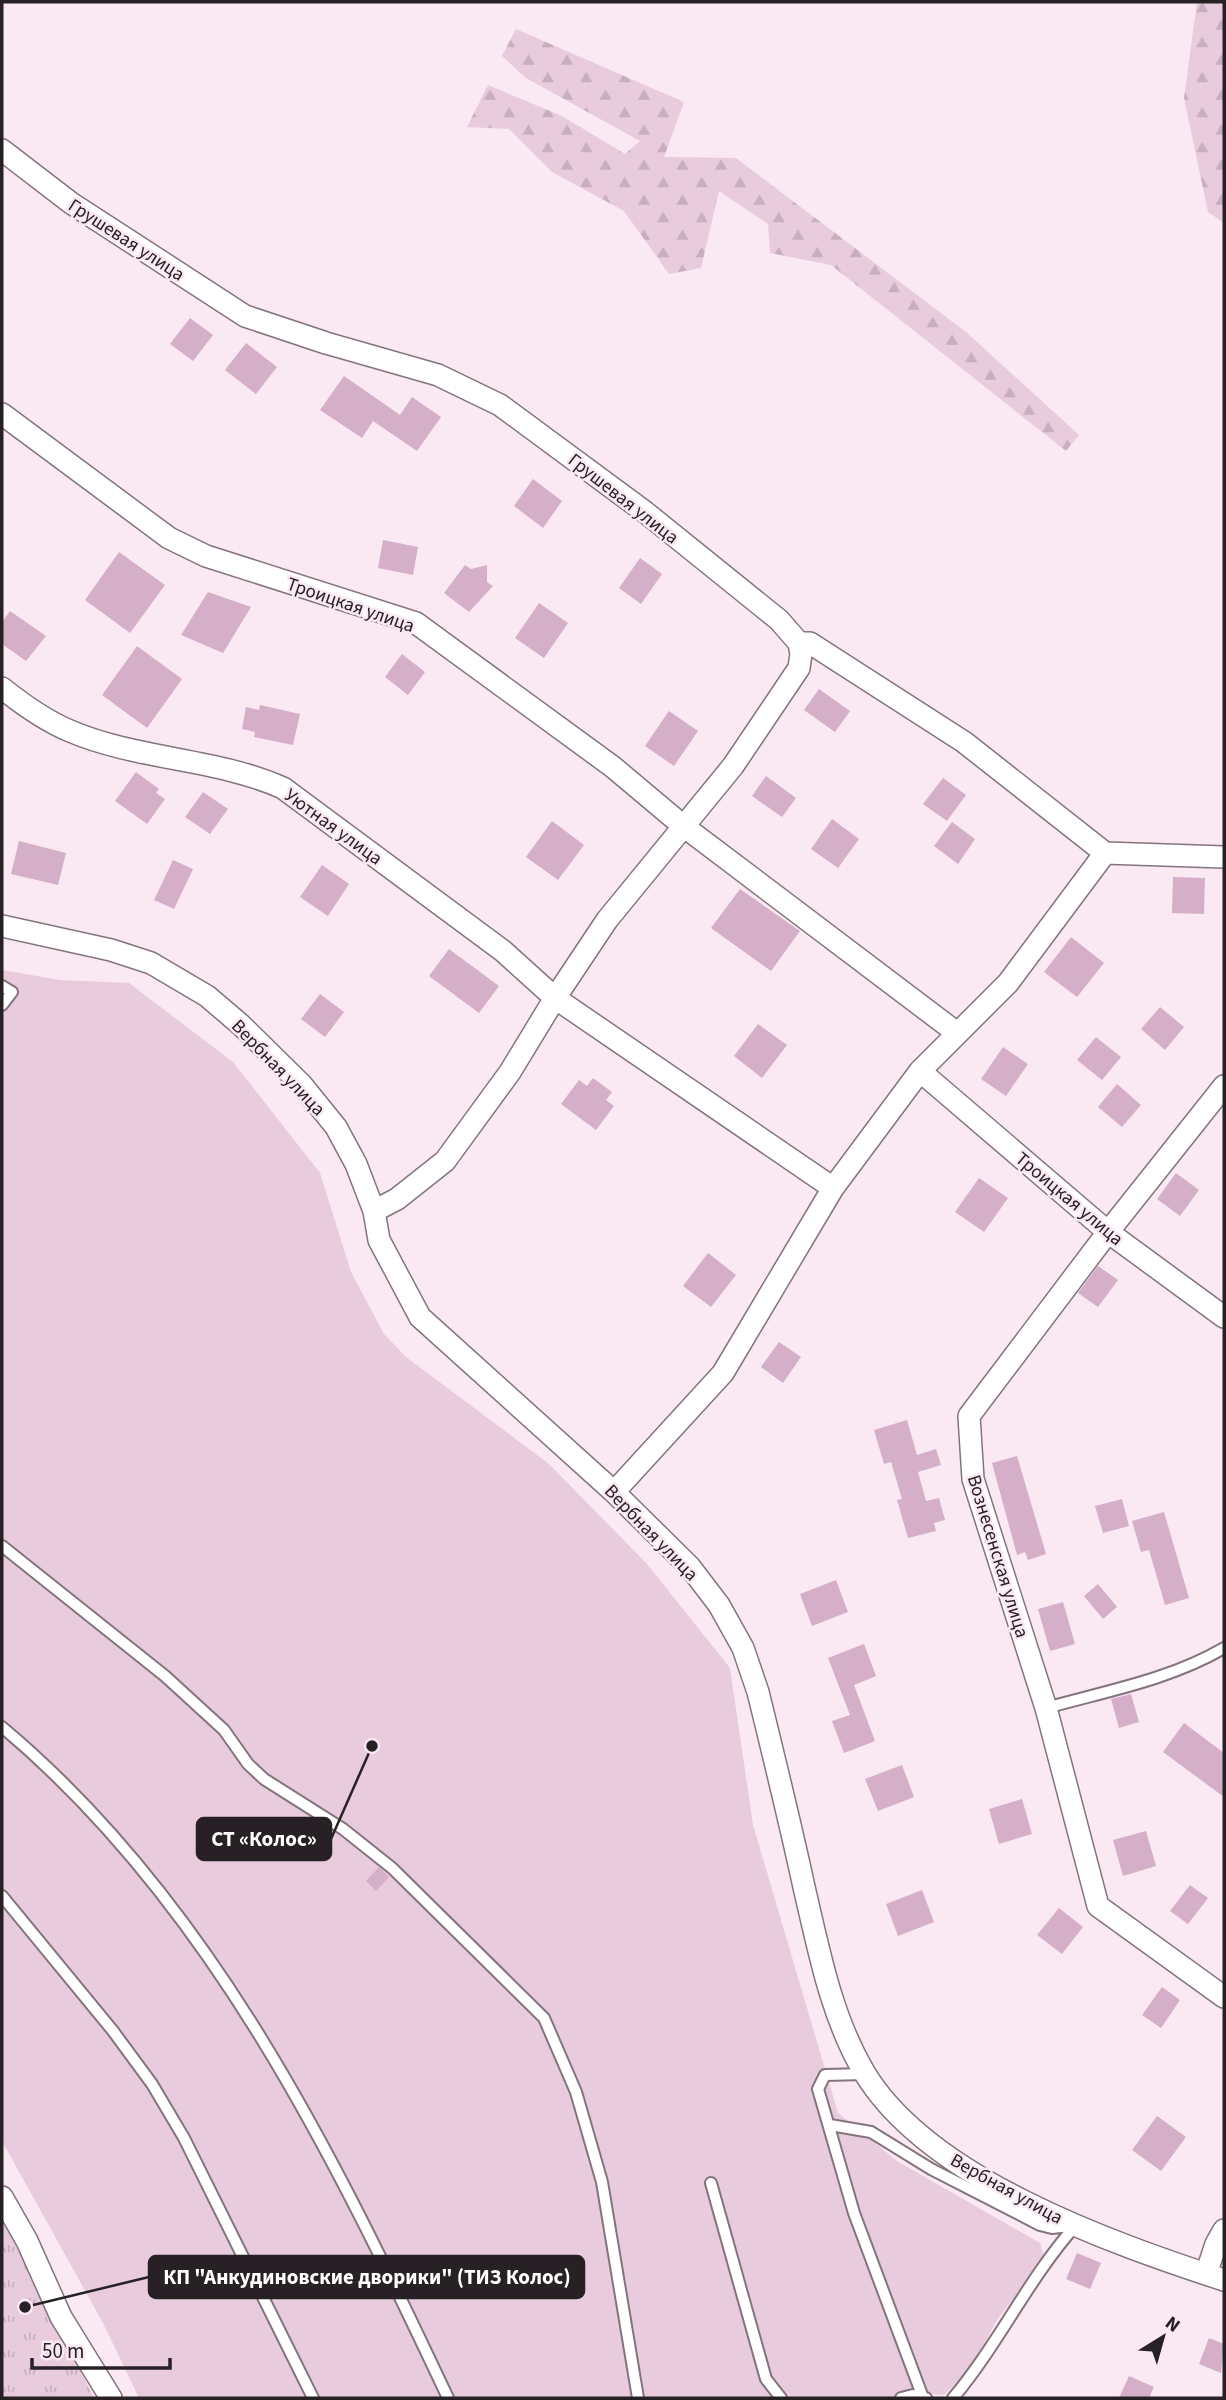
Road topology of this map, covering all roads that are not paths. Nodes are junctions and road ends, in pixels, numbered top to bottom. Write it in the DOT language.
graph roads {
  1 [pos="2,150"];
  2 [pos="2,414"];
  3 [pos="799,642"];
  4 [pos="2,688"];
  5 [pos="682,825"];
  6 [pos="1105,853"];
  7 [pos="1224,857"];
  8 [pos="2,926"];
  9 [pos="2,986"];
  10 [pos="555,998"];
  11 [pos="2,1005"];
  12 [pos="957,1033"];
  13 [pos="920,1072"];
  14 [pos="1224,1086"];
  15 [pos="833,1188"];
  16 [pos="374,1211"];
  17 [pos="1108,1231"];
  18 [pos="1224,1317"];
  19 [pos="614,1492"];
  20 [pos="2,1546"];
  21 [pos="1224,1648"];
  22 [pos="1046,1707"];
  23 [pos="2,1727"];
  24 [pos="2,1896"];
  25 [pos="1224,1997"];
  26 [pos="865,2074"];
  27 [pos="830,2125"];
  28 [pos="711,2183"];
  29 [pos="2,2197"];
  30 [pos="1076,2225"];
  31 [pos="1224,2230"];
  32 [pos="1215,2277"];
  33 [pos="924,2397"];
  34 [pos="111,2398"];
  35 [pos="313,2398"];
  36 [pos="448,2398"];
  37 [pos="638,2398"];
  38 [pos="781,2398"];
  39 [pos="901,2398"];
  40 [pos="953,2398"];
  1 -- 3 [label="street, Грушевая улица"];
  2 -- 5 [label="street, Троицкая улица"];
  3 -- 5 [label="street"];
  3 -- 6 [label="street, Грушевая улица"];
  4 -- 10 [label="street, Уютная улица"];
  5 -- 10 [label="street"];
  5 -- 12 [label="street, Троицкая улица"];
  6 -- 7 [label="street"];
  6 -- 12 [label="street"];
  8 -- 16 [label="street, Вербная улица"];
  9 -- 11 [label="lane"];
  10 -- 15 [label="street, Уютная улица"];
  10 -- 16 [label="street"];
  12 -- 13 [label="street"];
  13 -- 15 [label="street"];
  13 -- 17 [label="street, Троицкая улица"];
  14 -- 17 [label="street, Вознесенская улица"];
  15 -- 19 [label="street"];
  16 -- 19 [label="street, Вербная улица"];
  17 -- 18 [label="street, Троицкая улица"];
  17 -- 22 [label="street, Вознесенская улица"];
  19 -- 26 [label="street, Вербная улица"];
  20 -- 37 [label="lane"];
  21 -- 22 [label="lane"];
  22 -- 25 [label="street, Вознесенская улица"];
  23 -- 36 [label="lane"];
  24 -- 35 [label="lane"];
  26 -- 27 [label="lane"];
  26 -- 30 [label="street, Вербная улица"];
  27 -- 30 [label="lane"];
  27 -- 33 [label="lane"];
  28 -- 38 [label="lane"];
  29 -- 34 [label="street"];
  30 -- 32 [label="street, Вербная улица"];
  30 -- 40 [label="lane"];
  31 -- 32 [label="street"];
  33 -- 39 [label="lane"];
}
